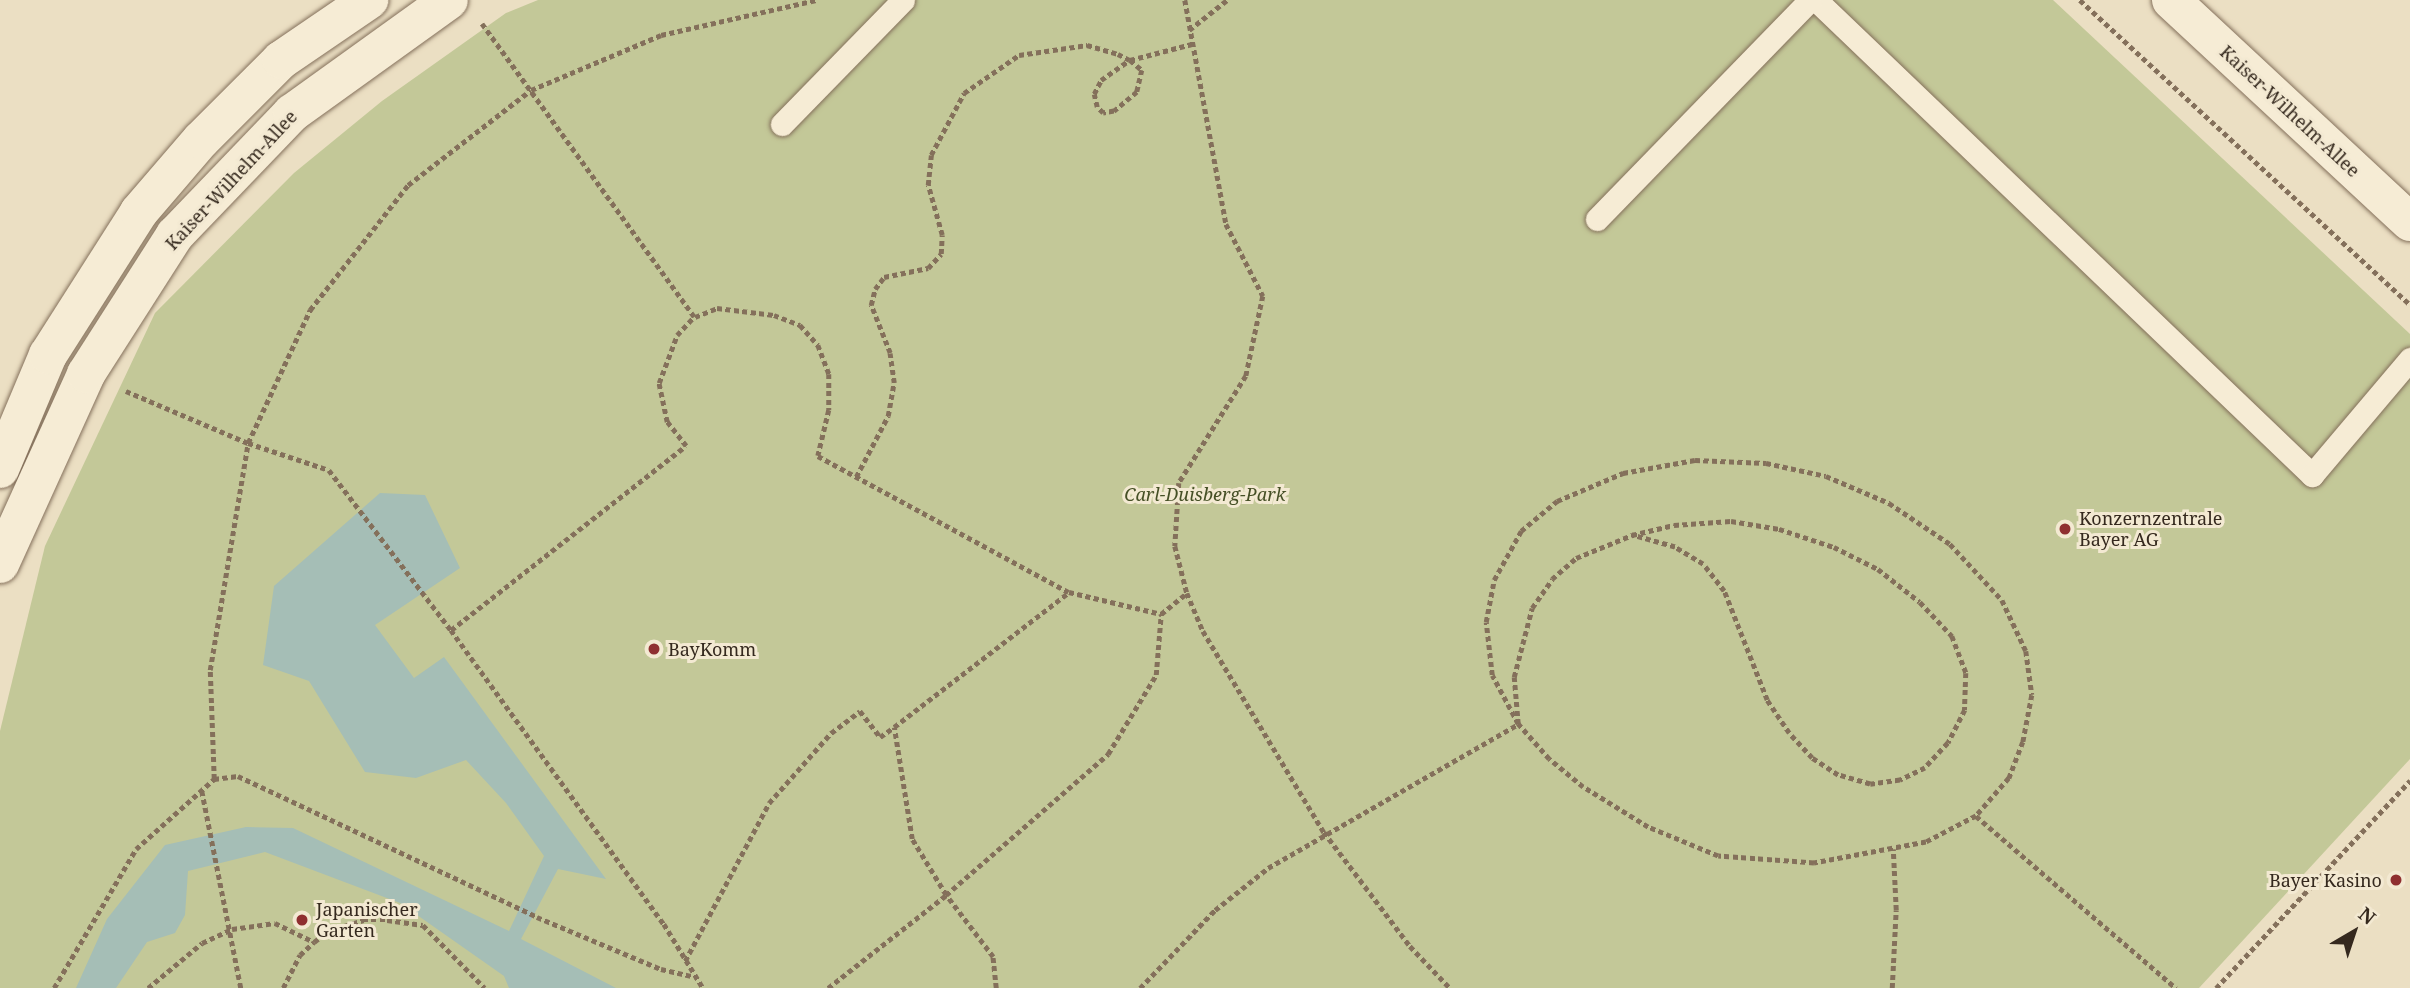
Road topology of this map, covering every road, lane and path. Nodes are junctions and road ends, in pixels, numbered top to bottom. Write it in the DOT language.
graph roads {
  1 [pos="369,0"];
  2 [pos="816,0"];
  3 [pos="903,0"];
  4 [pos="1185,0"];
  5 [pos="1227,0"];
  6 [pos="1810,0"];
  7 [pos="1815,0"];
  8 [pos="2080,0"];
  9 [pos="2171,0"];
  10 [pos="465,10"];
  11 [pos="1188,30"];
  12 [pos="1192,44"];
  13 [pos="1130,60"];
  14 [pos="531,90"];
  15 [pos="782,124"];
  16 [pos="1597,219"];
  17 [pos="2410,222"];
  18 [pos="2410,305"];
  19 [pos="694,317"];
  20 [pos="2410,359"];
  21 [pos="86,374"];
  22 [pos="248,443"];
  23 [pos="0,469"];
  24 [pos="856,477"];
  25 [pos="1632,534"];
  26 [pos="0,564"];
  27 [pos="1069,592"];
  28 [pos="1187,593"];
  29 [pos="1161,614"];
  30 [pos="451,630"];
  31 [pos="1518,724"];
  32 [pos="894,727"];
  33 [pos="214,779"];
  34 [pos="2410,781"];
  35 [pos="202,790"];
  36 [pos="1976,816"];
  37 [pos="1324,832"];
  38 [pos="1893,849"];
  39 [pos="946,895"];
  40 [pos="232,929"];
  41 [pos="314,942"];
  42 [pos="685,961"];
  43 [pos="695,978"];
  44 [pos="54,988"];
  45 [pos="148,988"];
  46 [pos="241,988"];
  47 [pos="283,988"];
  48 [pos="485,988"];
  49 [pos="703,988"];
  50 [pos="828,988"];
  51 [pos="996,988"];
  52 [pos="1140,988"];
  53 [pos="1450,988"];
  54 [pos="1892,988"];
  55 [pos="2176,988"];
  56 [pos="2217,988"];
  1 -- 23 [label="street"];
  2 -- 14 [label="path"];
  3 -- 15 [label="lane"];
  4 -- 11 [label="path"];
  5 -- 11 [label="path"];
  6 -- 16 [label="lane"];
  7 -- 20 [label="lane"];
  8 -- 18 [label="path"];
  9 -- 17 [label="street, Kaiser-Wilhelm-Allee"];
  10 -- 14 [label="path"];
  10 -- 21 [label="street, Kaiser-Wilhelm-Allee"];
  11 -- 12 [label="path"];
  12 -- 13 [label="path"];
  12 -- 28 [label="path"];
  13 -- 13 [label="path"];
  13 -- 24 [label="path"];
  14 -- 19 [label="path"];
  14 -- 22 [label="path"];
  19 -- 24 [label="path"];
  19 -- 30 [label="path"];
  21 -- 22 [label="path"];
  21 -- 26 [label="street, Kaiser-Wilhelm-Allee"];
  22 -- 30 [label="path"];
  22 -- 33 [label="path"];
  24 -- 27 [label="path"];
  25 -- 25 [label="path"];
  25 -- 31 [label="path"];
  27 -- 29 [label="path"];
  27 -- 32 [label="path"];
  28 -- 29 [label="path"];
  28 -- 37 [label="path"];
  29 -- 39 [label="path"];
  30 -- 42 [label="path"];
  31 -- 36 [label="path"];
  31 -- 37 [label="path"];
  31 -- 38 [label="path"];
  32 -- 39 [label="path"];
  32 -- 42 [label="path"];
  33 -- 35 [label="path"];
  33 -- 43 [label="path"];
  34 -- 56 [label="path"];
  35 -- 40 [label="path"];
  35 -- 44 [label="path"];
  36 -- 38 [label="path"];
  36 -- 55 [label="path"];
  37 -- 52 [label="path"];
  37 -- 53 [label="path"];
  38 -- 54 [label="path"];
  39 -- 50 [label="path"];
  39 -- 51 [label="path"];
  40 -- 41 [label="path"];
  40 -- 45 [label="path"];
  40 -- 46 [label="path"];
  41 -- 47 [label="path"];
  41 -- 48 [label="path"];
  42 -- 43 [label="path"];
  43 -- 49 [label="path"];
}
